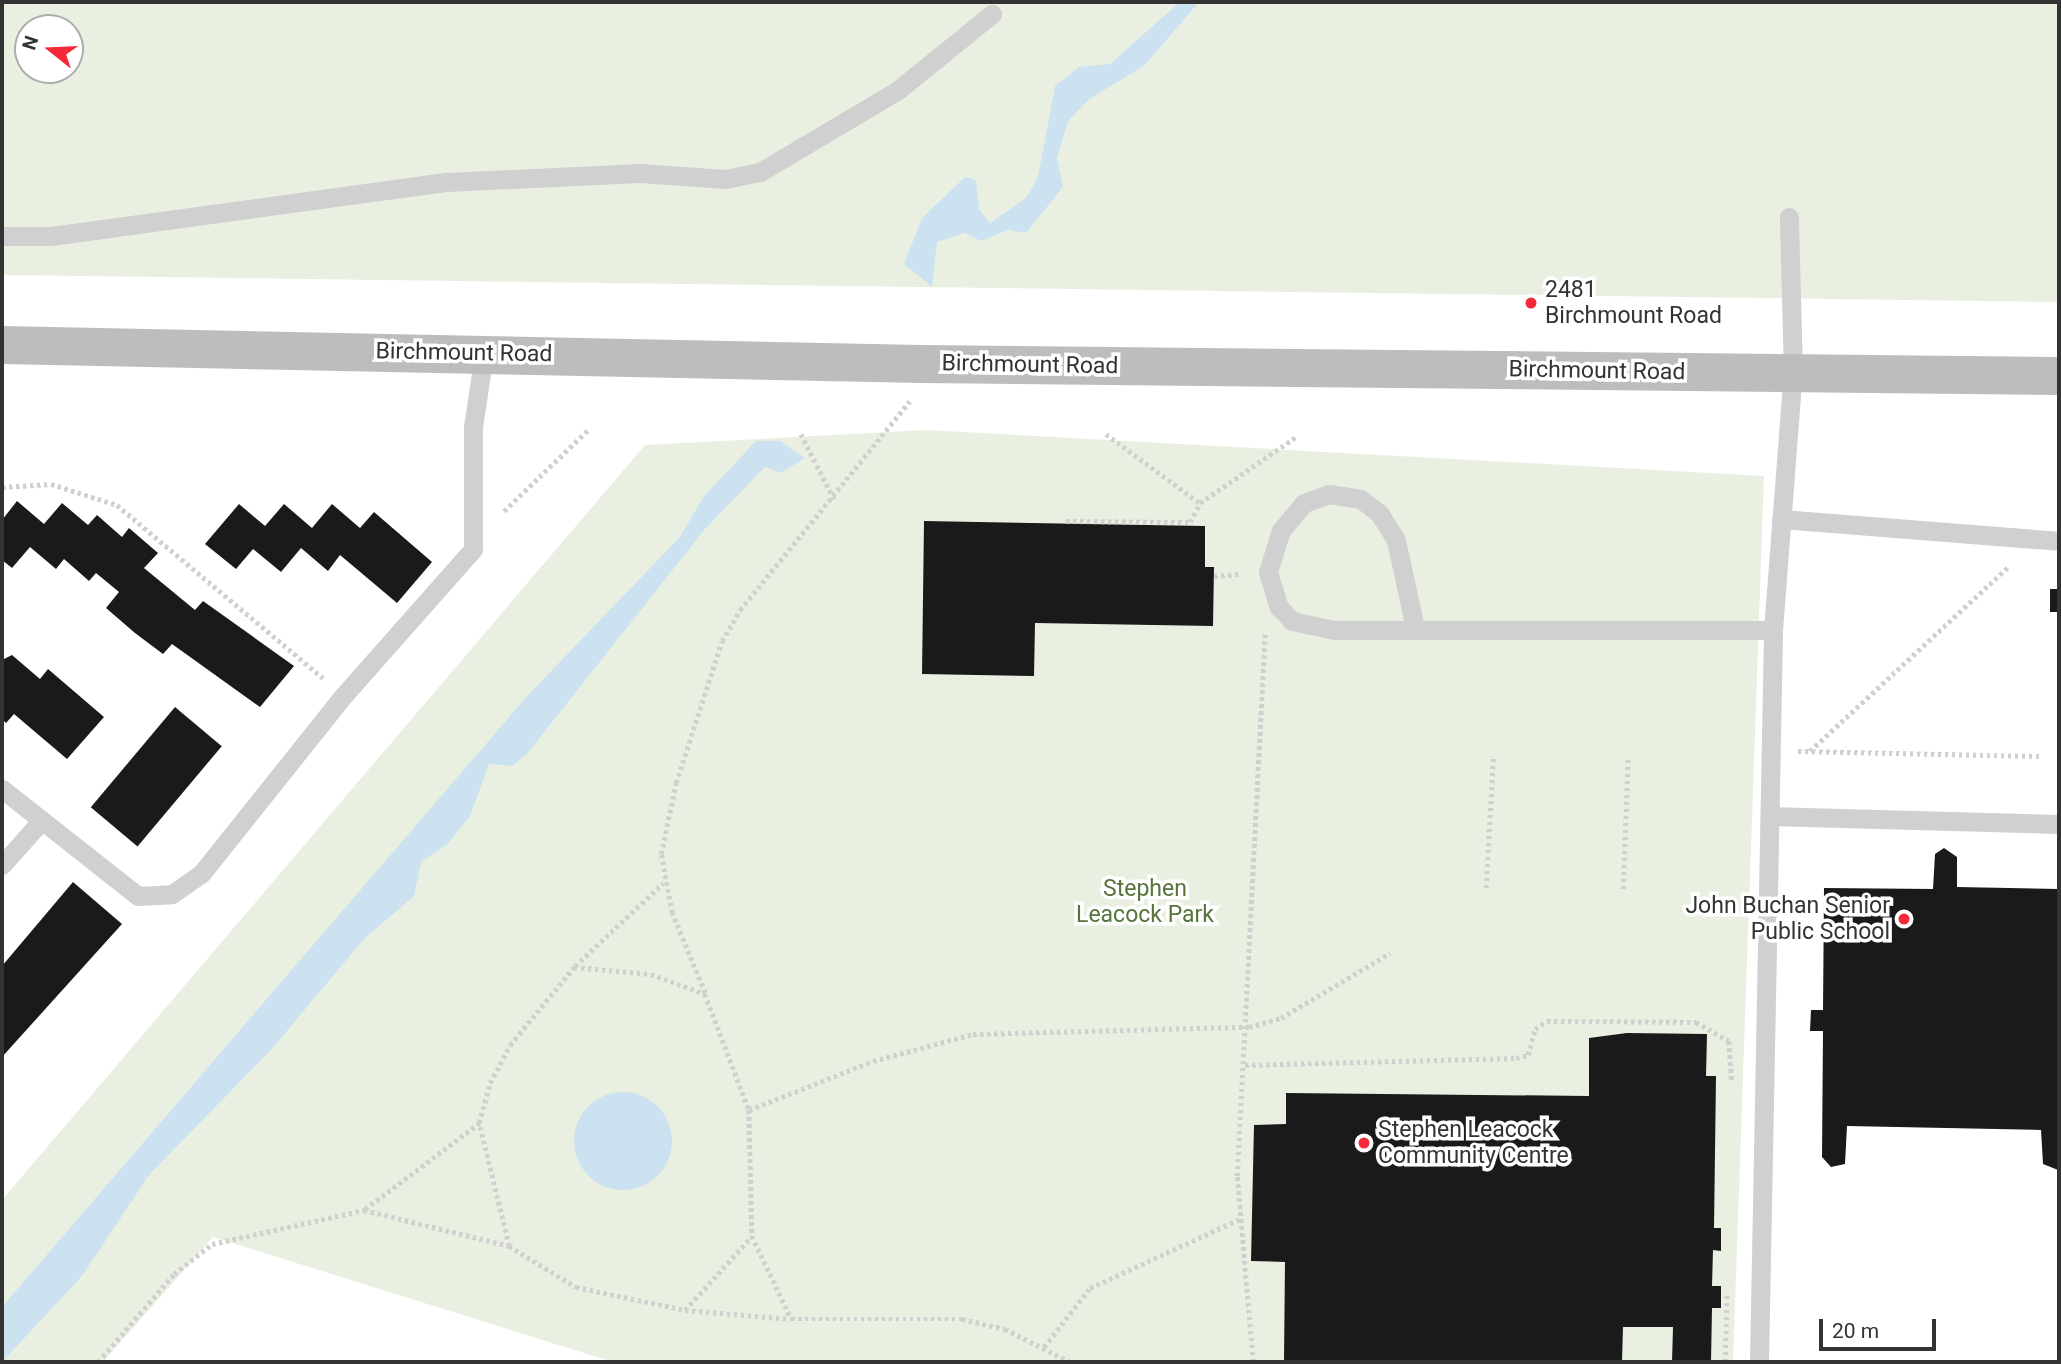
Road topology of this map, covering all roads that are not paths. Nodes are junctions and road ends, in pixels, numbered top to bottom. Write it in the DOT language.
graph roads {
  1 [pos="992,14"];
  2 [pos="1789,217"];
  3 [pos="2,236"];
  4 [pos="2,345"];
  5 [pos="484,353"];
  6 [pos="1793,373"];
  7 [pos="2059,376"];
  8 [pos="1781,519"];
  9 [pos="2059,541"];
  10 [pos="1415,628"];
  11 [pos="1773,630"];
  12 [pos="2,789"];
  13 [pos="1770,816"];
  14 [pos="41,821"];
  15 [pos="2059,824"];
  16 [pos="2,865"];
  17 [pos="1759,1362"];
  1 -- 3 [label="lane"];
  2 -- 6 [label="lane"];
  4 -- 5 [label="main road, Birchmount Road"];
  5 -- 6 [label="main road, Birchmount Road"];
  5 -- 14 [label="lane"];
  6 -- 7 [label="main road, Birchmount Road"];
  6 -- 8 [label="lane"];
  8 -- 9 [label="lane"];
  8 -- 11 [label="lane"];
  10 -- 10 [label="lane"];
  10 -- 11 [label="lane"];
  11 -- 13 [label="lane"];
  12 -- 14 [label="lane"];
  13 -- 15 [label="lane"];
  13 -- 17 [label="lane"];
  14 -- 16 [label="lane"];
}
